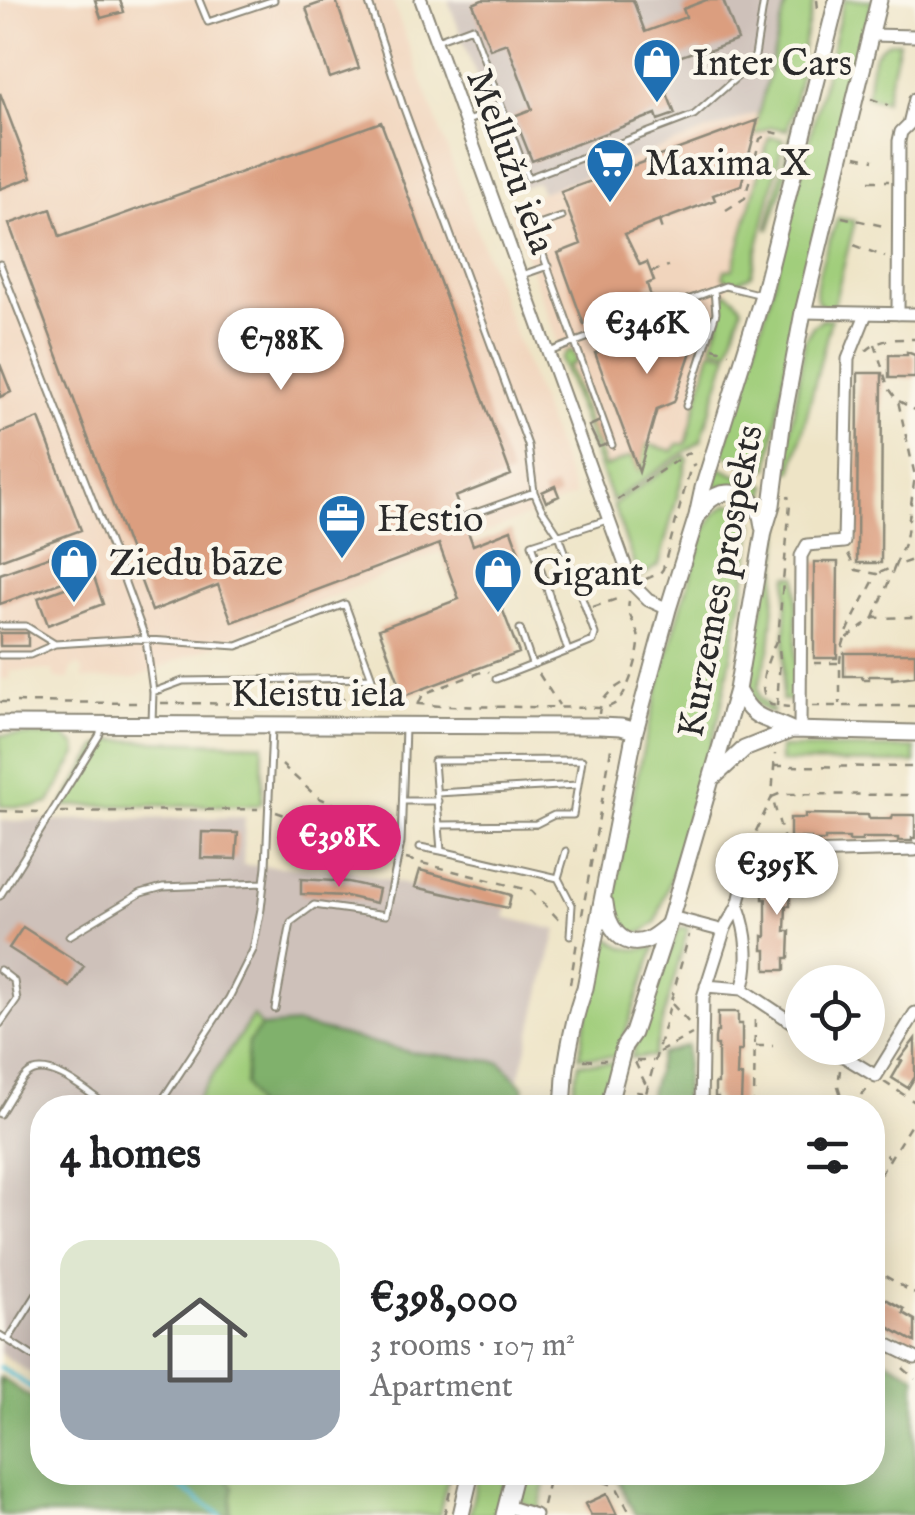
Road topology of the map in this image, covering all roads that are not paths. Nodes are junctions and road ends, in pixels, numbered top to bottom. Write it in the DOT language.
graph roads {
  1 [pos="199,0"];
  2 [pos="274,0"];
  3 [pos="368,0"];
  4 [pos="421,0"];
  5 [pos="764,0"];
  6 [pos="837,0"];
  7 [pos="880,0"];
  8 [pos="871,35"];
  9 [pos="915,36"];
  10 [pos="436,41"];
  11 [pos="915,99"];
  12 [pos="502,108"];
  13 [pos="466,121"];
  14 [pos="912,124"];
  15 [pos="562,217"];
  16 [pos="0,264"];
  17 [pos="548,266"];
  18 [pos="522,276"];
  19 [pos="714,290"];
  20 [pos="762,295"];
  21 [pos="803,312"];
  22 [pos="866,314"];
  23 [pos="898,314"];
  24 [pos="915,314"];
  25 [pos="576,342"];
  26 [pos="549,352"];
  27 [pos="686,406"];
  28 [pos="612,445"];
  29 [pos="534,492"];
  30 [pos="467,516"];
  31 [pos="698,516"];
  32 [pos="609,518"];
  33 [pos="764,532"];
  34 [pos="559,534"];
  35 [pos="668,608"];
  36 [pos="0,626"];
  37 [pos="520,630"];
  38 [pos="146,640"];
  39 [pos="55,644"];
  40 [pos="568,650"];
  41 [pos="0,655"];
  42 [pos="532,664"];
  43 [pos="496,679"];
  44 [pos="738,690"];
  45 [pos="152,692"];
  46 [pos="0,724"];
  47 [pos="103,724"];
  48 [pos="152,725"];
  49 [pos="272,725"];
  50 [pos="405,725"];
  51 [pos="796,730"];
  52 [pos="634,731"];
  53 [pos="915,733"];
  54 [pos="713,778"];
  55 [pos="578,785"];
  56 [pos="438,797"];
  57 [pos="403,801"];
  58 [pos="439,826"];
  59 [pos="420,846"];
  60 [pos="440,850"];
  61 [pos="915,850"];
  62 [pos="566,851"];
  63 [pos="558,878"];
  64 [pos="264,883"];
  65 [pos="604,894"];
  66 [pos="0,896"];
  67 [pos="738,907"];
  68 [pos="669,922"];
  69 [pos="724,930"];
  70 [pos="570,935"];
  71 [pos="69,936"];
  72 [pos="0,970"];
  73 [pos="706,986"];
  74 [pos="742,989"];
  75 [pos="275,1009"];
  76 [pos="915,1013"];
  77 [pos="785,1018"];
  78 [pos="0,1024"];
  79 [pos="885,1061"];
  80 [pos="858,1065"];
  81 [pos="883,1065"];
  82 [pos="91,1095"];
  83 [pos="165,1095"];
  84 [pos="565,1095"];
  85 [pos="611,1095"];
  86 [pos="701,1095"];
  87 [pos="0,1114"];
  88 [pos="30,1305"];
  89 [pos="0,1335"];
  90 [pos="8,1340"];
  91 [pos="885,1343"];
  92 [pos="30,1354"];
  93 [pos="915,1358"];
  94 [pos="469,1485"];
  95 [pos="512,1485"];
  96 [pos="505,1511"];
  97 [pos="461,1515"];
  98 [pos="538,1515"];
  1 -- 2 [label="lane"];
  3 -- 29 [label="lane"];
  4 -- 10 [label="street, Mellužu iela"];
  5 -- 12 [label="lane"];
  6 -- 20 [label="main road, Kurzemes prospekts"];
  7 -- 8 [label="main road, Kurzemes prospekts"];
  8 -- 9 [label="street"];
  8 -- 21 [label="main road, Kurzemes prospekts"];
  10 -- 12 [label="lane"];
  10 -- 13 [label="street, Mellužu iela"];
  11 -- 14 [label="street"];
  12 -- 13 [label="lane"];
  13 -- 18 [label="street, Mellužu iela"];
  14 -- 23 [label="street"];
  15 -- 17 [label="lane"];
  16 -- 38 [label="lane"];
  17 -- 18 [label="lane"];
  17 -- 25 [label="lane"];
  18 -- 26 [label="street, Mellužu iela"];
  19 -- 20 [label="lane"];
  19 -- 25 [label="lane"];
  19 -- 27 [label="lane"];
  20 -- 31 [label="main road, Kurzemes prospekts"];
  21 -- 22 [label="street"];
  21 -- 33 [label="main road, Kurzemes prospekts"];
  22 -- 23 [label="street"];
  22 -- 51 [label="street"];
  23 -- 24 [label="street"];
  25 -- 26 [label="lane"];
  25 -- 28 [label="lane"];
  26 -- 32 [label="street, Mellužu iela"];
  29 -- 30 [label="lane"];
  29 -- 34 [label="lane"];
  31 -- 33 [label="main road"];
  31 -- 35 [label="main road, Kurzemes prospekts"];
  32 -- 34 [label="lane"];
  32 -- 35 [label="street, Mellužu iela"];
  33 -- 44 [label="main road, Kurzemes prospekts"];
  34 -- 40 [label="lane"];
  34 -- 40 [label="lane"];
  35 -- 52 [label="main road, Kurzemes prospekts"];
  36 -- 39 [label="lane"];
  37 -- 42 [label="lane"];
  38 -- 39 [label="lane"];
  38 -- 45 [label="lane"];
  38 -- 45 [label="lane"];
  39 -- 41 [label="lane"];
  40 -- 42 [label="lane"];
  42 -- 43 [label="lane"];
  44 -- 51 [label="main road"];
  44 -- 54 [label="main road, Kurzemes prospekts"];
  45 -- 48 [label="lane"];
  46 -- 47 [label="main road, Kleistu iela"];
  47 -- 48 [label="main road, Kleistu iela"];
  47 -- 66 [label="lane"];
  48 -- 49 [label="main road, Kleistu iela"];
  49 -- 50 [label="main road, Kleistu iela"];
  49 -- 64 [label="lane"];
  50 -- 52 [label="main road, Kleistu iela"];
  50 -- 57 [label="lane"];
  51 -- 53 [label="main road"];
  51 -- 54 [label="main road"];
  52 -- 65 [label="main road, Kurzemes prospekts"];
  54 -- 68 [label="main road, Kurzemes prospekts"];
  55 -- 56 [label="lane"];
  55 -- 56 [label="lane"];
  55 -- 58 [label="lane"];
  56 -- 57 [label="lane"];
  56 -- 58 [label="lane"];
  57 -- 75 [label="lane"];
  58 -- 60 [label="lane"];
  59 -- 60 [label="lane"];
  60 -- 63 [label="lane"];
  61 -- 67 [label="street"];
  62 -- 63 [label="lane"];
  63 -- 70 [label="lane"];
  64 -- 71 [label="lane"];
  64 -- 83 [label="lane"];
  65 -- 68 [label="main road"];
  65 -- 84 [label="main road, Kurzemes prospekts"];
  67 -- 69 [label="street"];
  67 -- 74 [label="street"];
  68 -- 69 [label="street"];
  68 -- 85 [label="main road, Kurzemes prospekts"];
  69 -- 73 [label="street"];
  72 -- 78 [label="lane"];
  73 -- 74 [label="street"];
  73 -- 86 [label="street"];
  74 -- 77 [label="street"];
  76 -- 79 [label="street"];
  80 -- 81 [label="street"];
  82 -- 87 [label="lane"];
  88 -- 90 [label="lane"];
  89 -- 90 [label="lane"];
  90 -- 92 [label="lane"];
  91 -- 93 [label="street"];
  94 -- 97 [label="main road"];
  95 -- 96 [label="main road"];
  96 -- 98 [label="street"];
}
